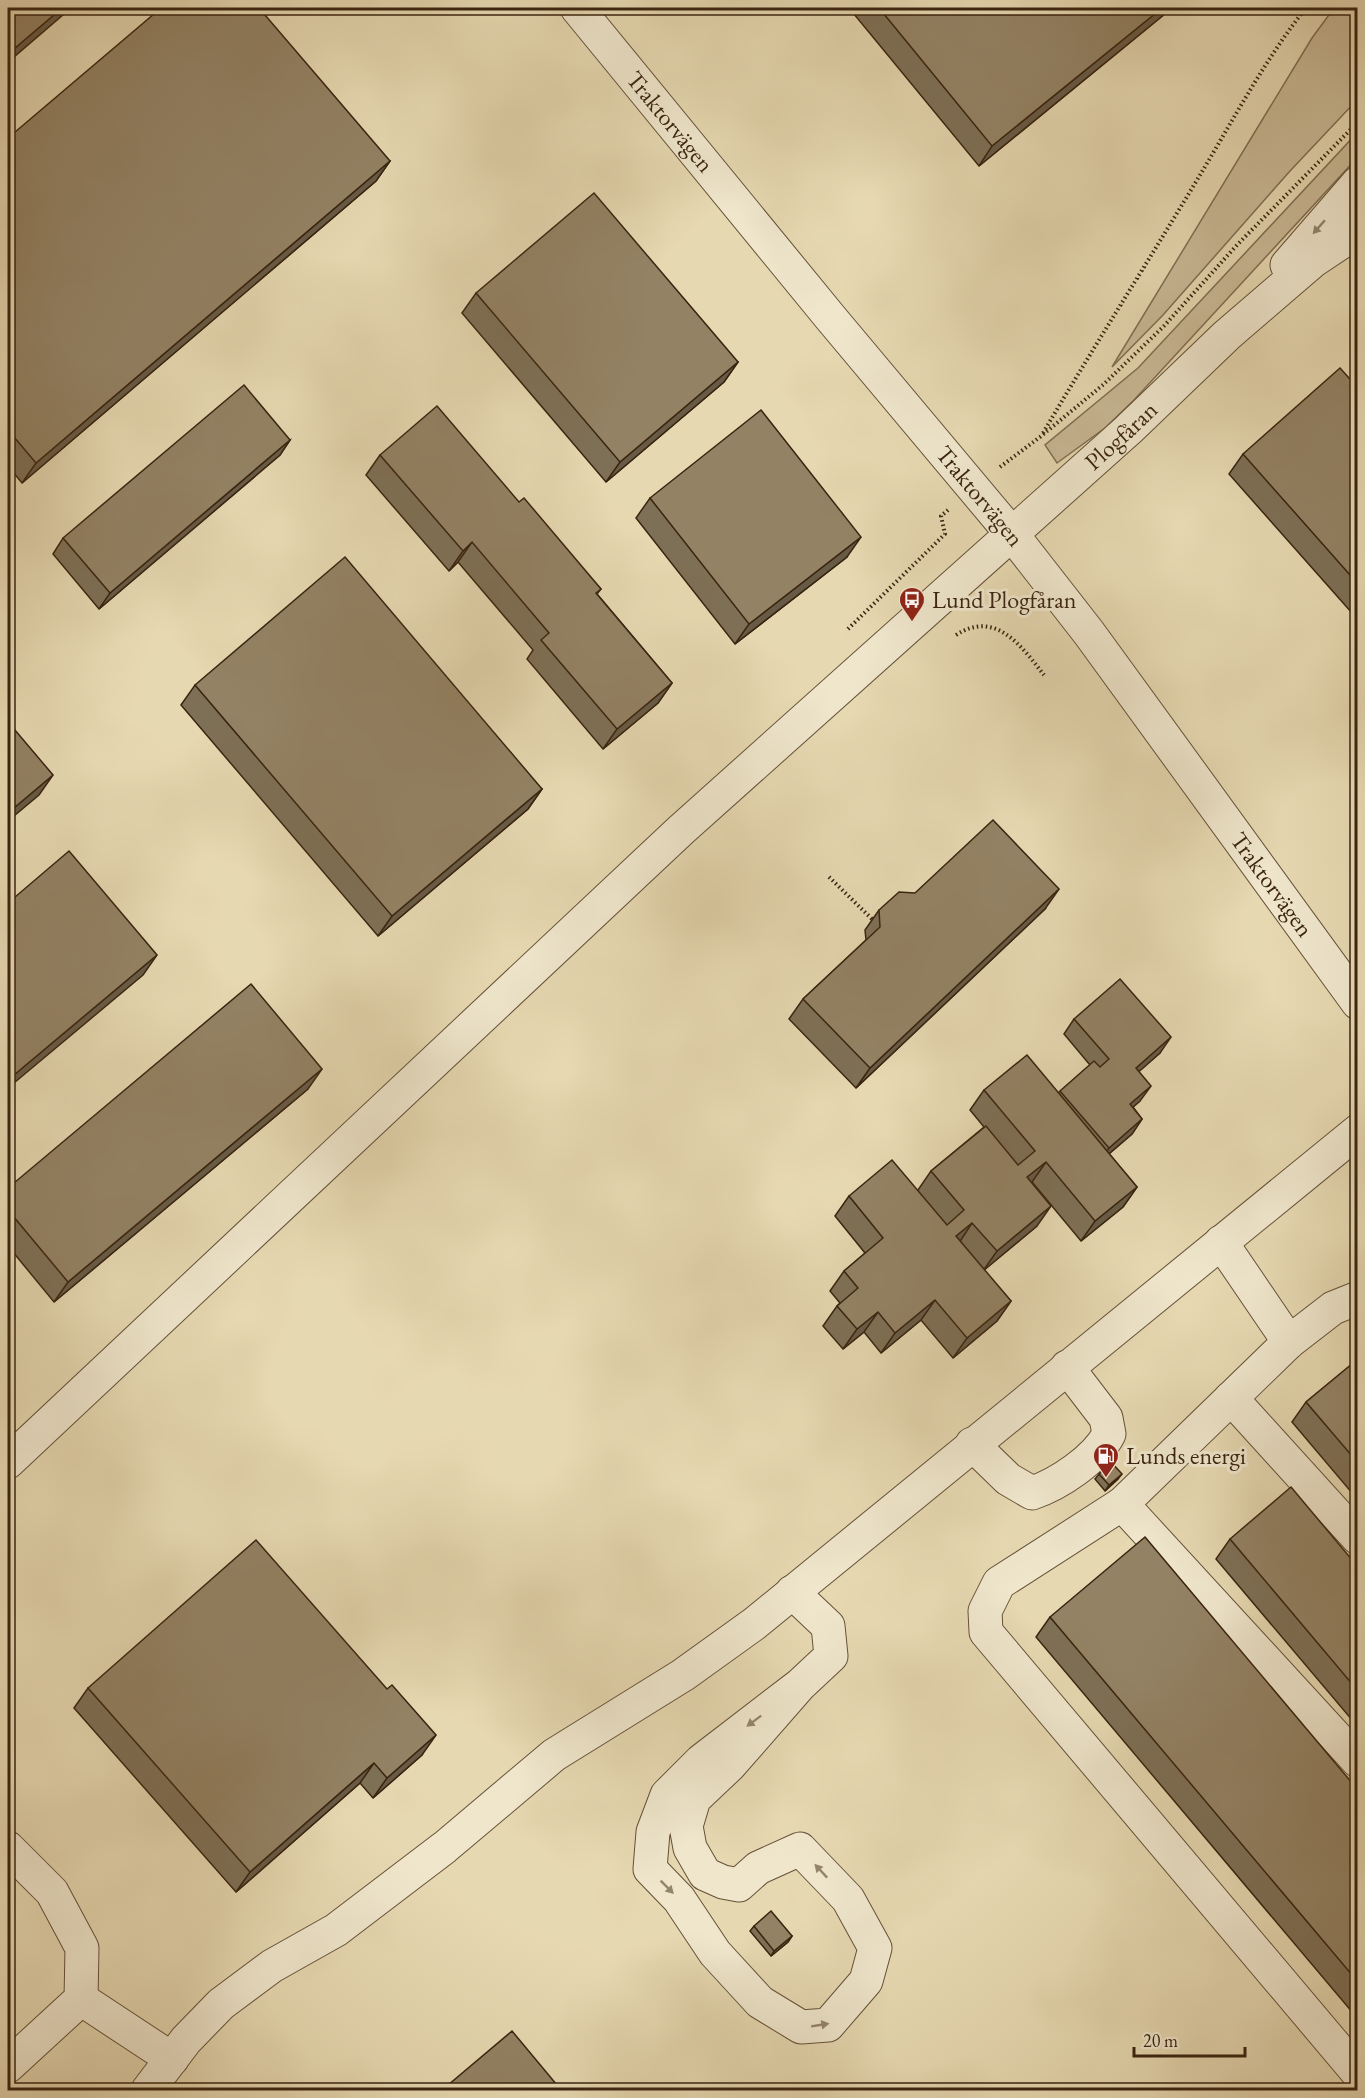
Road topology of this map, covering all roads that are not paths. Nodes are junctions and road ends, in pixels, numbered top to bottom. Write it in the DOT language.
graph roads {
  1 [pos="577,8"];
  2 [pos="1358,183"];
  3 [pos="1358,231"];
  4 [pos="1227,334"];
  5 [pos="1011,533"];
  6 [pos="1358,1003"];
  7 [pos="1358,1131"];
  8 [pos="1221,1242"];
  9 [pos="1358,1298"];
  10 [pos="1289,1342"];
  11 [pos="1067,1367"];
  12 [pos="1231,1398"];
  13 [pos="972,1444"];
  14 [pos="8,1462"];
  15 [pos="1122,1504"];
  16 [pos="1358,1538"];
  17 [pos="792,1592"];
  18 [pos="800,1685"];
  19 [pos="1358,1761"];
  20 [pos="8,1848"];
  21 [pos="81,2000"];
  22 [pos="172,2059"];
  23 [pos="8,2066"];
  24 [pos="1358,2073"];
  25 [pos="148,2091"];
  1 -- 5 [label="street, Traktorvägen"];
  2 -- 4 [label="street, Plogfåran, one-way"];
  3 -- 4 [label="street, Plogfåran"];
  4 -- 5 [label="street, Plogfåran"];
  5 -- 6 [label="street, Traktorvägen"];
  5 -- 14 [label="street, Plogfåran"];
  7 -- 8 [label="street"];
  8 -- 10 [label="street"];
  8 -- 11 [label="street"];
  9 -- 10 [label="street"];
  10 -- 12 [label="street"];
  11 -- 13 [label="street"];
  11 -- 13 [label="street"];
  12 -- 15 [label="street"];
  12 -- 16 [label="street"];
  13 -- 17 [label="street"];
  15 -- 19 [label="street"];
  15 -- 24 [label="street"];
  17 -- 18 [label="street"];
  17 -- 22 [label="street"];
  18 -- 18 [label="street, one-way"];
  20 -- 21 [label="street"];
  21 -- 22 [label="street"];
  21 -- 23 [label="street"];
  22 -- 25 [label="street"];
}
